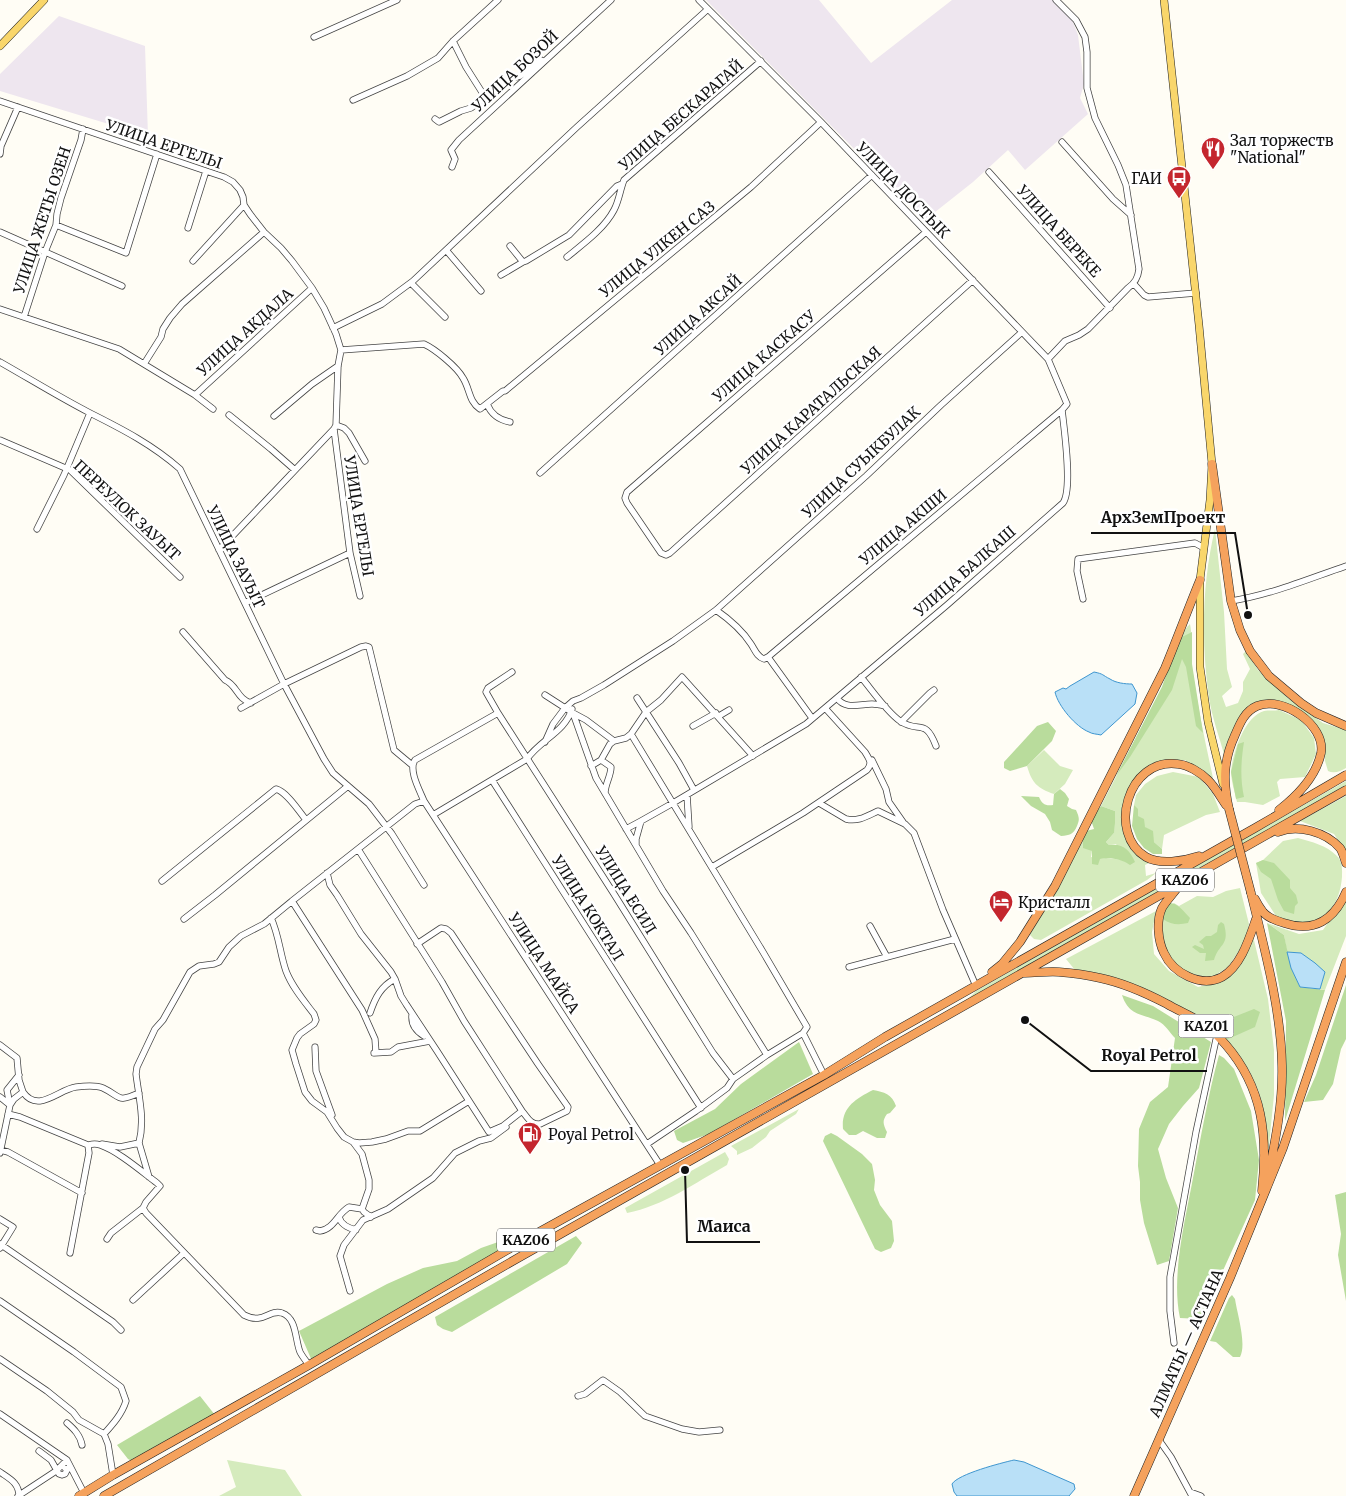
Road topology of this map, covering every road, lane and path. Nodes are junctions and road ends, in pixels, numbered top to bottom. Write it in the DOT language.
graph roads {
  1 [pos="44,0"];
  2 [pos="397,0"];
  3 [pos="498,0"];
  4 [pos="611,0"];
  5 [pos="699,0"];
  6 [pos="1056,0"];
  7 [pos="1164,0"];
  8 [pos="708,9"];
  9 [pos="314,37"];
  10 [pos="453,41"];
  11 [pos="0,46"];
  12 [pos="543,62"];
  13 [pos="761,62"];
  14 [pos="485,97"];
  15 [pos="353,100"];
  16 [pos="0,101"];
  17 [pos="18,107"];
  18 [pos="435,119"];
  19 [pos="821,122"];
  20 [pos="83,129"];
  21 [pos="1062,142"];
  22 [pos="0,154"];
  23 [pos="157,154"];
  24 [pos="452,167"];
  25 [pos="206,171"];
  26 [pos="990,172"];
  27 [pos="872,175"];
  28 [pos="622,184"];
  29 [pos="244,205"];
  30 [pos="1131,215"];
  31 [pos="56,225"];
  32 [pos="188,228"];
  33 [pos="0,232"];
  34 [pos="264,232"];
  35 [pos="926,232"];
  36 [pos="510,246"];
  37 [pos="446,250"];
  38 [pos="45,252"];
  39 [pos="566,257"];
  40 [pos="193,261"];
  41 [pos="523,262"];
  42 [pos="501,276"];
  43 [pos="972,280"];
  44 [pos="411,283"];
  45 [pos="1134,284"];
  46 [pos="122,286"];
  47 [pos="312,288"];
  48 [pos="481,291"];
  49 [pos="1196,293"];
  50 [pos="1110,308"];
  51 [pos="0,309"];
  52 [pos="445,317"];
  53 [pos="24,318"];
  54 [pos="333,328"];
  55 [pos="1022,332"];
  56 [pos="341,350"];
  57 [pos="1048,359"];
  58 [pos="0,362"];
  59 [pos="144,364"];
  60 [pos="338,366"];
  61 [pos="195,394"];
  62 [pos="488,404"];
  63 [pos="213,408"];
  64 [pos="1062,410"];
  65 [pos="90,413"];
  66 [pos="229,415"];
  67 [pos="274,416"];
  68 [pos="510,422"];
  69 [pos="335,427"];
  70 [pos="0,440"];
  71 [pos="365,461"];
  72 [pos="1212,464"];
  73 [pos="66,469"];
  74 [pos="295,470"];
  75 [pos="540,473"];
  76 [pos="37,530"];
  77 [pos="1204,548"];
  78 [pos="219,550"];
  79 [pos="350,552"];
  80 [pos="666,555"];
  81 [pos="1346,566"];
  82 [pos="180,577"];
  83 [pos="1200,580"];
  84 [pos="360,596"];
  85 [pos="1083,598"];
  86 [pos="1231,601"];
  87 [pos="245,603"];
  88 [pos="716,610"];
  89 [pos="183,632"];
  90 [pos="768,657"];
  91 [pos="512,672"];
  92 [pos="861,676"];
  93 [pos="284,684"];
  94 [pos="934,690"];
  95 [pos="545,695"];
  96 [pos="637,698"];
  97 [pos="837,698"];
  98 [pos="573,701"];
  99 [pos="251,703"];
  100 [pos="885,706"];
  101 [pos="241,708"];
  102 [pos="565,708"];
  103 [pos="825,708"];
  104 [pos="729,710"];
  105 [pos="498,712"];
  106 [pos="572,712"];
  107 [pos="646,712"];
  108 [pos="717,715"];
  109 [pos="812,718"];
  110 [pos="901,722"];
  111 [pos="693,726"];
  112 [pos="1346,726"];
  113 [pos="632,734"];
  114 [pos="545,742"];
  115 [pos="614,742"];
  116 [pos="936,746"];
  117 [pos="753,756"];
  118 [pos="868,757"];
  119 [pos="528,759"];
  120 [pos="601,760"];
  121 [pos="591,766"];
  122 [pos="874,766"];
  123 [pos="412,768"];
  124 [pos="867,770"];
  125 [pos="1346,776"];
  126 [pos="492,780"];
  127 [pos="348,786"];
  128 [pos="1224,789"];
  129 [pos="694,790"];
  130 [pos="1346,790"];
  131 [pos="605,793"];
  132 [pos="687,795"];
  133 [pos="424,802"];
  134 [pos="889,802"];
  135 [pos="819,803"];
  136 [pos="673,804"];
  137 [pos="1229,809"];
  138 [pos="878,811"];
  139 [pos="433,815"];
  140 [pos="306,820"];
  141 [pos="641,821"];
  142 [pos="905,824"];
  143 [pos="386,828"];
  144 [pos="1255,828"];
  145 [pos="626,829"];
  146 [pos="689,830"];
  147 [pos="1259,838"];
  148 [pos="636,845"];
  149 [pos="358,849"];
  150 [pos="1215,851"];
  151 [pos="1346,863"];
  152 [pos="712,867"];
  153 [pos="327,873"];
  154 [pos="162,881"];
  155 [pos="1181,883"];
  156 [pos="424,885"];
  157 [pos="1346,892"];
  158 [pos="1251,893"];
  159 [pos="292,901"];
  160 [pos="1256,917"];
  161 [pos="271,918"];
  162 [pos="184,919"];
  163 [pos="870,926"];
  164 [pos="955,939"];
  165 [pos="417,944"];
  166 [pos="887,957"];
  167 [pos="1346,962"];
  168 [pos="849,967"];
  169 [pos="1025,973"];
  170 [pos="395,979"];
  171 [pos="976,986"];
  172 [pos="370,1013"];
  173 [pos="926,1014"];
  174 [pos="930,1025"];
  175 [pos="803,1033"];
  176 [pos="1218,1035"];
  177 [pos="429,1039"];
  178 [pos="0,1045"];
  179 [pos="315,1047"];
  180 [pos="767,1055"];
  181 [pos="18,1075"];
  182 [pos="824,1075"];
  183 [pos="733,1079"];
  184 [pos="4,1088"];
  185 [pos="23,1092"];
  186 [pos="139,1093"];
  187 [pos="0,1097"];
  188 [pos="468,1101"];
  189 [pos="10,1105"];
  190 [pos="701,1108"];
  191 [pos="522,1111"];
  192 [pos="8,1114"];
  193 [pos="513,1118"];
  194 [pos="333,1120"];
  195 [pos="353,1142"];
  196 [pos="99,1144"];
  197 [pos="139,1144"];
  198 [pos="647,1144"];
  199 [pos="88,1145"];
  200 [pos="0,1151"];
  201 [pos="660,1166"];
  202 [pos="149,1177"];
  203 [pos="82,1193"];
  204 [pos="1261,1200"];
  205 [pos="143,1208"];
  206 [pos="362,1209"];
  207 [pos="339,1217"];
  208 [pos="371,1217"];
  209 [pos="0,1219"];
  210 [pos="316,1230"];
  211 [pos="356,1230"];
  212 [pos="107,1240"];
  213 [pos="1,1246"];
  214 [pos="70,1253"];
  215 [pos="184,1253"];
  216 [pos="350,1291"];
  217 [pos="133,1300"];
  218 [pos="0,1301"];
  219 [pos="121,1330"];
  220 [pos="1174,1343"];
  221 [pos="0,1359"];
  222 [pos="309,1365"];
  223 [pos="578,1396"];
  224 [pos="73,1412"];
  225 [pos="0,1414"];
  226 [pos="67,1423"];
  227 [pos="720,1430"];
  228 [pos="76,1431"];
  229 [pos="104,1434"];
  230 [pos="1159,1440"];
  231 [pos="82,1445"];
  232 [pos="39,1451"];
  233 [pos="65,1462"];
  234 [pos="57,1470"];
  235 [pos="0,1472"];
  236 [pos="113,1475"];
  237 [pos="81,1494"];
  238 [pos="1192,1494"];
  239 [pos="19,1496"];
  240 [pos="104,1496"];
  241 [pos="1134,1496"];
  242 [pos="1201,1496"];
  1 -- 11 [label="main road"];
  2 -- 9 [label="street"];
  3 -- 10 [label="street"];
  4 -- 12 [label="street, УЛИЦА БОЗОЙ"];
  5 -- 8 [label="street, УЛИЦА ДОСТЫК"];
  6 -- 30 [label="street"];
  7 -- 49 [label="main road"];
  8 -- 13 [label="street, УЛИЦА ДОСТЫК"];
  8 -- 37 [label="street"];
  10 -- 14 [label="street"];
  10 -- 15 [label="street"];
  12 -- 14 [label="street"];
  12 -- 24 [label="street, УЛИЦА БОЗОЙ"];
  13 -- 19 [label="street, УЛИЦА ДОСТЫК"];
  13 -- 28 [label="street, УЛИЦА БЕСКАРАГАЙ"];
  14 -- 18 [label="street"];
  16 -- 17 [label="street, УЛИЦА ЕРГЕЛЫ"];
  17 -- 20 [label="street, УЛИЦА ЕРГЕЛЫ"];
  17 -- 22 [label="street"];
  19 -- 27 [label="street, УЛИЦА ДОСТЫК"];
  19 -- 62 [label="street, УЛИЦА УЛКЕН САЗ"];
  20 -- 23 [label="street, УЛИЦА ЕРГЕЛЫ"];
  20 -- 31 [label="street, УЛИЦА ЖЕТЫ ОЗЕН"];
  21 -- 30 [label="street"];
  23 -- 25 [label="street, УЛИЦА ЕРГЕЛЫ"];
  23 -- 31 [label="street"];
  25 -- 29 [label="street, УЛИЦА ЕРГЕЛЫ"];
  25 -- 32 [label="street"];
  26 -- 50 [label="street, УЛИЦА БЕРЕКЕ"];
  27 -- 35 [label="street, УЛИЦА ДОСТЫК"];
  27 -- 75 [label="street, УЛИЦА АКСАЙ"];
  28 -- 39 [label="street, УЛИЦА БЕСКАРАГАЙ"];
  28 -- 41 [label="street"];
  29 -- 34 [label="street, УЛИЦА ЕРГЕЛЫ"];
  29 -- 40 [label="street"];
  30 -- 45 [label="street"];
  31 -- 38 [label="street, УЛИЦА ЖЕТЫ ОЗЕН"];
  33 -- 38 [label="street"];
  34 -- 47 [label="street, УЛИЦА ЕРГЕЛЫ"];
  34 -- 59 [label="street"];
  35 -- 43 [label="street, УЛИЦА ДОСТЫК"];
  35 -- 80 [label="street, УЛИЦА КАСКАСУ"];
  36 -- 41 [label="street"];
  37 -- 44 [label="street"];
  37 -- 48 [label="street"];
  38 -- 46 [label="street"];
  38 -- 53 [label="street, УЛИЦА ЖЕТЫ ОЗЕН"];
  41 -- 42 [label="street"];
  43 -- 55 [label="street, УЛИЦА ДОСТЫК"];
  43 -- 80 [label="street, УЛИЦА КАРАТАЛЬСКАЯ"];
  44 -- 52 [label="street"];
  44 -- 54 [label="street"];
  45 -- 49 [label="street"];
  45 -- 50 [label="street"];
  47 -- 54 [label="street, УЛИЦА ЕРГЕЛЫ"];
  47 -- 61 [label="street, УЛИЦА АКДАЛА"];
  49 -- 72 [label="main road"];
  50 -- 57 [label="street"];
  51 -- 53 [label="street"];
  53 -- 59 [label="street"];
  54 -- 56 [label="street, УЛИЦА ЕРГЕЛЫ"];
  55 -- 57 [label="street, УЛИЦА ДОСТЫК"];
  55 -- 88 [label="street, УЛИЦА СУЫКБУЛАК"];
  56 -- 60 [label="street, УЛИЦА ЕРГЕЛЫ"];
  56 -- 62 [label="street"];
  57 -- 64 [label="street, УЛИЦА ДОСТЫК"];
  58 -- 65 [label="street, УЛИЦА ЗАУЫТ"];
  59 -- 61 [label="street"];
  60 -- 67 [label="street"];
  60 -- 69 [label="street, УЛИЦА ЕРГЕЛЫ"];
  61 -- 63 [label="street"];
  62 -- 68 [label="street"];
  64 -- 90 [label="street, УЛИЦА АКШИ"];
  64 -- 92 [label="street, УЛИЦА БАЛКАШ"];
  65 -- 73 [label="street"];
  65 -- 78 [label="street, УЛИЦА ЗАУЫТ"];
  66 -- 74 [label="street"];
  69 -- 71 [label="street"];
  69 -- 74 [label="street"];
  69 -- 79 [label="street, УЛИЦА ЕРГЕЛЫ"];
  70 -- 73 [label="street, ПЕРЕУЛОК ЗАУЫТ"];
  72 -- 77 [label="main road"];
  72 -- 86 [label="highway"];
  73 -- 76 [label="street"];
  73 -- 82 [label="street, ПЕРЕУЛОК ЗАУЫТ"];
  74 -- 78 [label="street"];
  77 -- 83 [label="main road"];
  77 -- 85 [label="street"];
  78 -- 87 [label="street, УЛИЦА ЗАУЫТ"];
  79 -- 84 [label="street, УЛИЦА ЕРГЕЛЫ"];
  79 -- 87 [label="street"];
  81 -- 86 [label="street"];
  83 -- 128 [label="main road"];
  83 -- 171 [label="highway"];
  86 -- 112 [label="highway"];
  87 -- 93 [label="street, УЛИЦА ЗАУЫТ"];
  88 -- 90 [label="street"];
  88 -- 98 [label="street, УЛИЦА СУЫКБУЛАК"];
  89 -- 99 [label="street"];
  90 -- 109 [label="street"];
  91 -- 105 [label="street, УЛИЦА ЕСИЛ"];
  92 -- 97 [label="street, УЛИЦА БАЛКАШ"];
  92 -- 100 [label="street"];
  93 -- 99 [label="street"];
  93 -- 123 [label="street"];
  93 -- 127 [label="street, УЛИЦА ЗАУЫТ"];
  94 -- 110 [label="street"];
  95 -- 102 [label="street"];
  96 -- 107 [label="street"];
  97 -- 100 [label="street"];
  97 -- 103 [label="street, УЛИЦА БАЛКАШ"];
  98 -- 102 [label="street, УЛИЦА СУЫКБУЛАК"];
  98 -- 106 [label="street"];
  99 -- 101 [label="street"];
  100 -- 110 [label="street"];
  102 -- 106 [label="street"];
  102 -- 114 [label="street, УЛИЦА СУЫКБУЛАК"];
  103 -- 109 [label="street, УЛИЦА БАЛКАШ"];
  103 -- 118 [label="street"];
  104 -- 108 [label="street"];
  105 -- 119 [label="street, УЛИЦА ЕСИЛ"];
  105 -- 123 [label="street"];
  106 -- 114 [label="street"];
  106 -- 115 [label="street"];
  106 -- 121 [label="street"];
  107 -- 108 [label="street"];
  107 -- 113 [label="street"];
  107 -- 129 [label="street"];
  108 -- 111 [label="street"];
  108 -- 117 [label="street"];
  109 -- 117 [label="street, УЛИЦА БАЛКАШ"];
  110 -- 116 [label="street"];
  113 -- 115 [label="street"];
  113 -- 136 [label="street"];
  114 -- 119 [label="street"];
  115 -- 120 [label="street"];
  117 -- 129 [label="street, УЛИЦА БАЛКАШ"];
  118 -- 122 [label="street"];
  118 -- 124 [label="street"];
  119 -- 126 [label="street"];
  119 -- 183 [label="street, УЛИЦА ЕСИЛ"];
  120 -- 121 [label="street"];
  120 -- 131 [label="street"];
  121 -- 131 [label="street"];
  122 -- 124 [label="street"];
  122 -- 134 [label="street"];
  123 -- 133 [label="street, УЛИЦА МАЙСА"];
  124 -- 135 [label="street"];
  125 -- 144 [label="highway, KАZ06"];
  126 -- 139 [label="street"];
  126 -- 190 [label="street, УЛИЦА КОКТАЛ"];
  127 -- 140 [label="street"];
  127 -- 143 [label="street, УЛИЦА ЗАУЫТ"];
  128 -- 137 [label="highway, KАZ01"];
  128 -- 144 [label="highway, KАZ01"];
  129 -- 132 [label="street, УЛИЦА БАЛКАШ"];
  130 -- 147 [label="highway, KАZ06"];
  131 -- 145 [label="street"];
  132 -- 136 [label="street, УЛИЦА БАЛКАШ"];
  132 -- 146 [label="street"];
  133 -- 139 [label="street, УЛИЦА МАЙСА"];
  133 -- 143 [label="street"];
  134 -- 138 [label="street"];
  134 -- 142 [label="street"];
  135 -- 138 [label="street"];
  135 -- 152 [label="street"];
  136 -- 141 [label="street, УЛИЦА БАЛКАШ"];
  136 -- 146 [label="street"];
  137 -- 150 [label="highway"];
  137 -- 158 [label="highway, KАZ01, bridge"];
  138 -- 142 [label="street"];
  139 -- 198 [label="street, УЛИЦА МАЙСА"];
  140 -- 154 [label="street"];
  140 -- 162 [label="street"];
  141 -- 145 [label="street, УЛИЦА БАЛКАШ"];
  141 -- 148 [label="street"];
  142 -- 164 [label="street"];
  143 -- 149 [label="street"];
  143 -- 156 [label="street, УЛИЦА ЗАУЫТ"];
  144 -- 150 [label="highway, KАZ06"];
  145 -- 148 [label="street"];
  146 -- 152 [label="street"];
  147 -- 151 [label="highway"];
  147 -- 155 [label="highway, KАZ06"];
  148 -- 180 [label="street"];
  149 -- 153 [label="street"];
  149 -- 165 [label="street"];
  150 -- 171 [label="highway, KАZ06"];
  152 -- 175 [label="street"];
  153 -- 159 [label="street"];
  153 -- 170 [label="street"];
  155 -- 160 [label="highway"];
  155 -- 169 [label="highway, KАZ06"];
  157 -- 158 [label="highway"];
  158 -- 160 [label="highway, KАZ01"];
  159 -- 161 [label="street"];
  159 -- 177 [label="street"];
  160 -- 204 [label="highway, KАZ01"];
  161 -- 186 [label="street"];
  161 -- 194 [label="street"];
  163 -- 166 [label="street"];
  164 -- 166 [label="street"];
  164 -- 171 [label="street"];
  165 -- 191 [label="street"];
  165 -- 191 [label="street"];
  166 -- 168 [label="street"];
  167 -- 204 [label="highway, KАZ01"];
  169 -- 174 [label="highway, KАZ06"];
  169 -- 176 [label="highway, KАZ01"];
  170 -- 172 [label="street"];
  170 -- 177 [label="street"];
  171 -- 173 [label="highway, KАZ06"];
  173 -- 174 [label="highway"];
  173 -- 182 [label="highway, KАZ06"];
  174 -- 240 [label="highway, KАZ06"];
  175 -- 180 [label="street"];
  175 -- 182 [label="street"];
  176 -- 204 [label="highway, KАZ01"];
  176 -- 220 [label="street"];
  177 -- 188 [label="street"];
  178 -- 181 [label="street"];
  179 -- 194 [label="street"];
  180 -- 183 [label="street"];
  181 -- 184 [label="street"];
  181 -- 185 [label="street"];
  182 -- 201 [label="highway, KАZ06"];
  183 -- 190 [label="street"];
  184 -- 189 [label="street"];
  185 -- 186 [label="street"];
  185 -- 189 [label="street"];
  186 -- 197 [label="street"];
  187 -- 189 [label="street"];
  188 -- 193 [label="street"];
  188 -- 195 [label="street"];
  189 -- 192 [label="street"];
  190 -- 198 [label="street"];
  191 -- 193 [label="street"];
  192 -- 199 [label="street"];
  192 -- 200 [label="street"];
  193 -- 208 [label="street"];
  194 -- 195 [label="street"];
  195 -- 206 [label="street"];
  196 -- 197 [label="street"];
  196 -- 199 [label="street"];
  196 -- 202 [label="street"];
  197 -- 202 [label="street"];
  198 -- 201 [label="street, УЛИЦА МАЙСА"];
  199 -- 203 [label="street"];
  200 -- 203 [label="street"];
  201 -- 222 [label="highway, KАZ06"];
  202 -- 205 [label="street"];
  203 -- 214 [label="street"];
  204 -- 230 [label="highway, АЛМАТЫ — АСТАНА / KАZ01"];
  205 -- 212 [label="street"];
  205 -- 215 [label="street"];
  206 -- 207 [label="street"];
  206 -- 208 [label="street"];
  207 -- 210 [label="street"];
  207 -- 211 [label="street"];
  208 -- 211 [label="street"];
  209 -- 213 [label="street"];
  211 -- 216 [label="street"];
  213 -- 219 [label="street"];
  215 -- 217 [label="street"];
  215 -- 222 [label="street"];
  218 -- 229 [label="street"];
  221 -- 224 [label="street"];
  222 -- 236 [label="highway, KАZ06"];
  223 -- 227 [label="street"];
  224 -- 228 [label="street"];
  224 -- 229 [label="street"];
  225 -- 233 [label="street"];
  226 -- 228 [label="street"];
  228 -- 231 [label="street"];
  229 -- 236 [label="street"];
  230 -- 238 [label="street"];
  230 -- 241 [label="highway, АЛМАТЫ — АСТАНА / KАZ01"];
  232 -- 234 [label="street"];
  233 -- 234 [label="street"];
  233 -- 237 [label="street"];
  234 -- 239 [label="street"];
  235 -- 239 [label="street"];
  236 -- 237 [label="highway, KАZ06"];
  238 -- 242 [label="street"];
}
